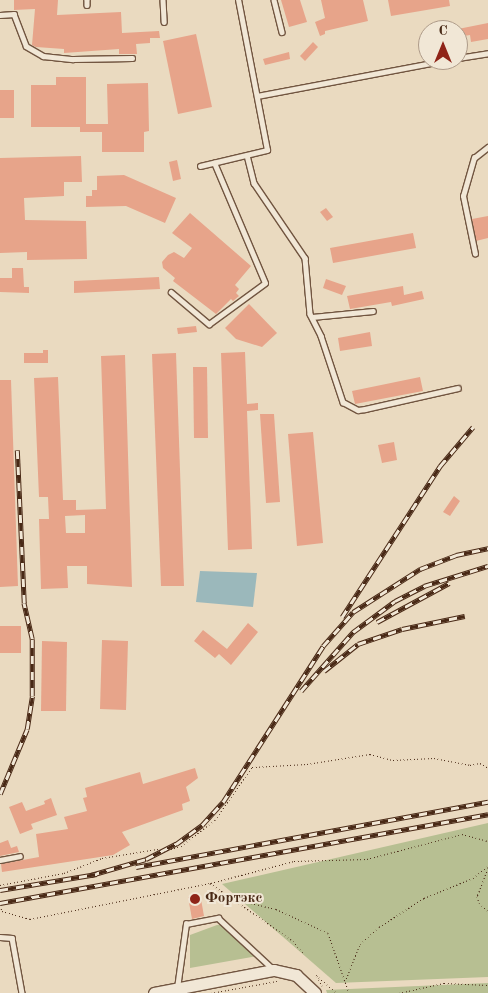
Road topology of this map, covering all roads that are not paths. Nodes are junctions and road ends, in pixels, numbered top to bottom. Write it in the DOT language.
graph roads {
  1 [pos="163,0"];
  2 [pos="238,0"];
  3 [pos="274,0"];
  4 [pos="0,15"];
  5 [pos="164,22"];
  6 [pos="282,32"];
  7 [pos="488,53"];
  8 [pos="468,56"];
  9 [pos="132,58"];
  10 [pos="418,66"];
  11 [pos="257,96"];
  12 [pos="488,147"];
  13 [pos="247,155"];
  14 [pos="214,163"];
  15 [pos="200,166"];
  16 [pos="475,254"];
  17 [pos="171,292"];
  18 [pos="373,312"];
  19 [pos="312,316"];
  20 [pos="458,388"];
  21 [pos="20,856"];
  22 [pos="0,860"];
  23 [pos="0,937"];
  24 [pos="274,970"];
  25 [pos="177,988"];
  26 [pos="22,993"];
  27 [pos="154,993"];
  28 [pos="315,993"];
  1 -- 5 [label="lane"];
  2 -- 11 [label="lane"];
  3 -- 6 [label="lane"];
  4 -- 9 [label="lane"];
  7 -- 8 [label="lane"];
  10 -- 11 [label="lane"];
  11 -- 13 [label="lane"];
  12 -- 16 [label="lane"];
  13 -- 14 [label="lane"];
  13 -- 19 [label="lane"];
  14 -- 15 [label="lane"];
  14 -- 17 [label="lane"];
  18 -- 19 [label="lane"];
  19 -- 20 [label="lane"];
  21 -- 22 [label="lane"];
  23 -- 26 [label="lane"];
  24 -- 25 [label="main road"];
  24 -- 25 [label="lane"];
  24 -- 28 [label="main road"];
  25 -- 27 [label="main road"];
}
